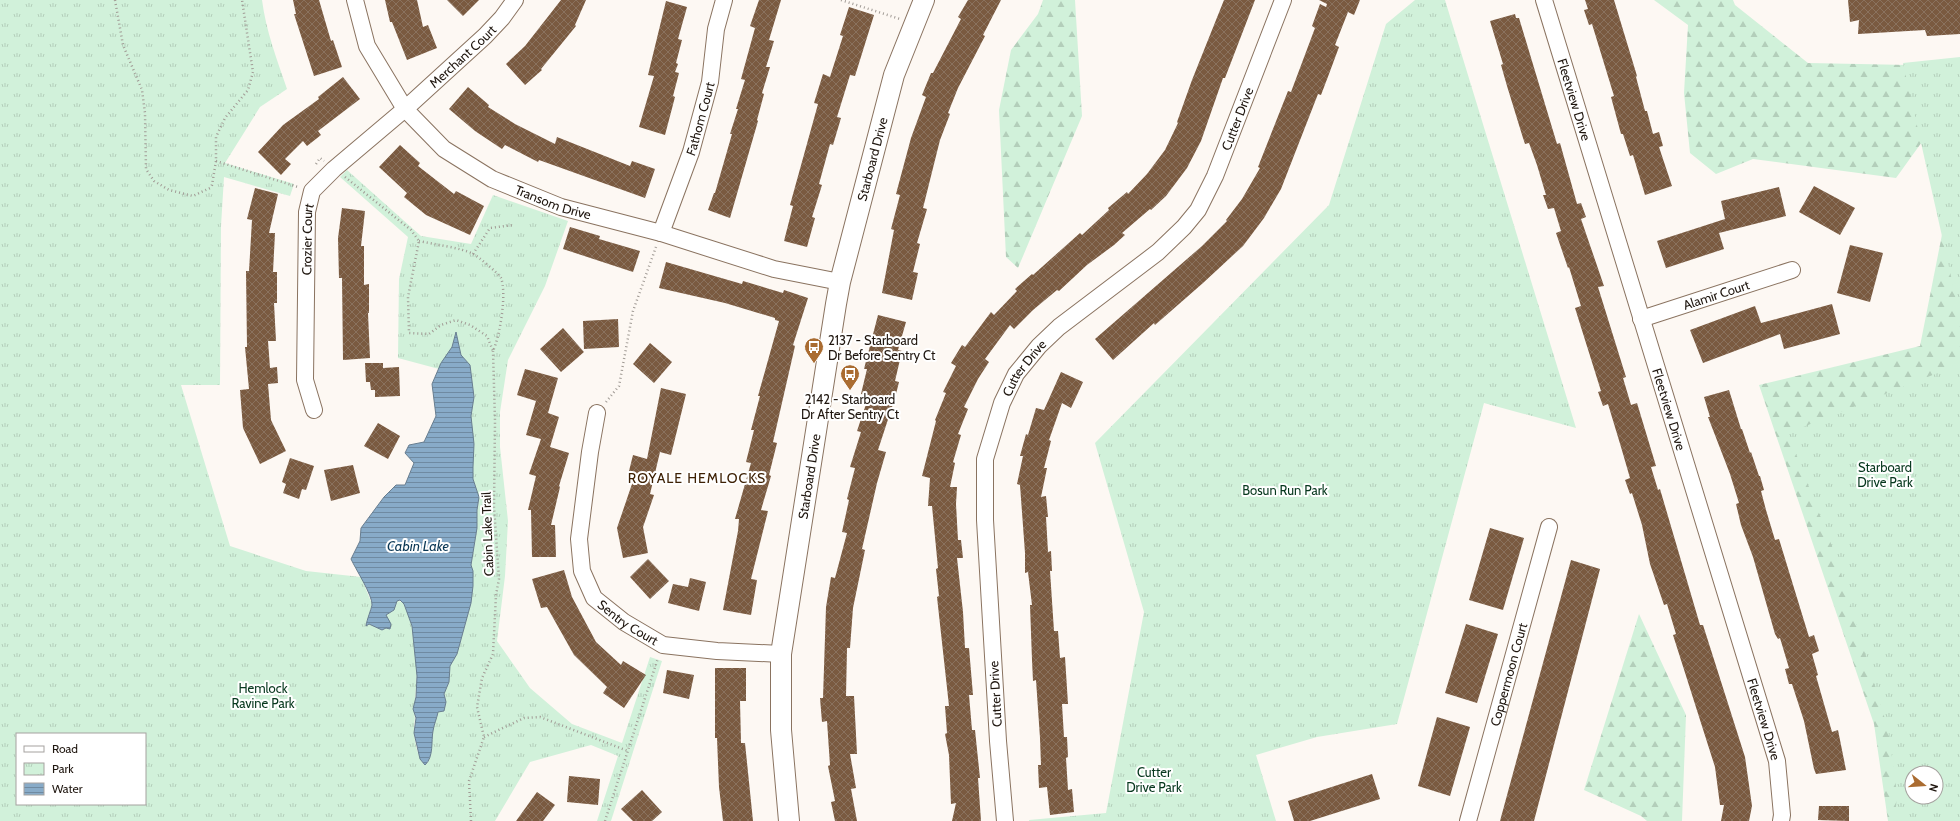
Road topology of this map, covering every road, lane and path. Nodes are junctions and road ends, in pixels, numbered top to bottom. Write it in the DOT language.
graph roads {
  1 [pos="115,0"];
  2 [pos="242,0"];
  3 [pos="355,0"];
  4 [pos="515,0"];
  5 [pos="724,0"];
  6 [pos="841,0"];
  7 [pos="924,0"];
  8 [pos="1283,0"];
  9 [pos="1544,0"];
  10 [pos="913,24"];
  11 [pos="405,109"];
  12 [pos="513,225"];
  13 [pos="661,233"];
  14 [pos="473,254"];
  15 [pos="1792,270"];
  16 [pos="840,282"];
  17 [pos="1640,319"];
  18 [pos="493,351"];
  19 [pos="314,410"];
  20 [pos="598,413"];
  21 [pos="1549,527"];
  22 [pos="663,644"];
  23 [pos="781,654"];
  24 [pos="484,737"];
  25 [pos="628,751"];
  26 [pos="471,821"];
  27 [pos="605,821"];
  28 [pos="789,821"];
  29 [pos="1005,821"];
  30 [pos="1468,821"];
  31 [pos="1781,821"];
  1 -- 2 [label="path"];
  3 -- 11 [label="street, Transom Drive"];
  4 -- 11 [label="street, Merchant Court"];
  5 -- 13 [label="street, Fathom Court"];
  6 -- 10 [label="path"];
  7 -- 10 [label="street, Starboard Drive"];
  8 -- 29 [label="street, Cutter Drive"];
  9 -- 17 [label="street, Fleetview Drive"];
  10 -- 16 [label="street, Starboard Drive"];
  11 -- 13 [label="street, Transom Drive"];
  11 -- 19 [label="street, Crozier Court"];
  12 -- 14 [label="path"];
  13 -- 16 [label="street, Transom Drive"];
  13 -- 20 [label="path"];
  14 -- 18 [label="path, Cabin Lake Trail"];
  14 -- 18 [label="path, Cabin Lake Trail"];
  15 -- 17 [label="street, Alamir Court"];
  16 -- 23 [label="street, Starboard Drive"];
  17 -- 31 [label="street, Fleetview Drive"];
  18 -- 24 [label="path, Cabin Lake Trail"];
  20 -- 22 [label="street, Sentry Court"];
  21 -- 30 [label="street, Coppermoon Court"];
  22 -- 23 [label="street, Sentry Court"];
  22 -- 25 [label="path"];
  23 -- 28 [label="street, Starboard Drive"];
  24 -- 25 [label="path"];
  24 -- 26 [label="path"];
  25 -- 27 [label="path"];
}
